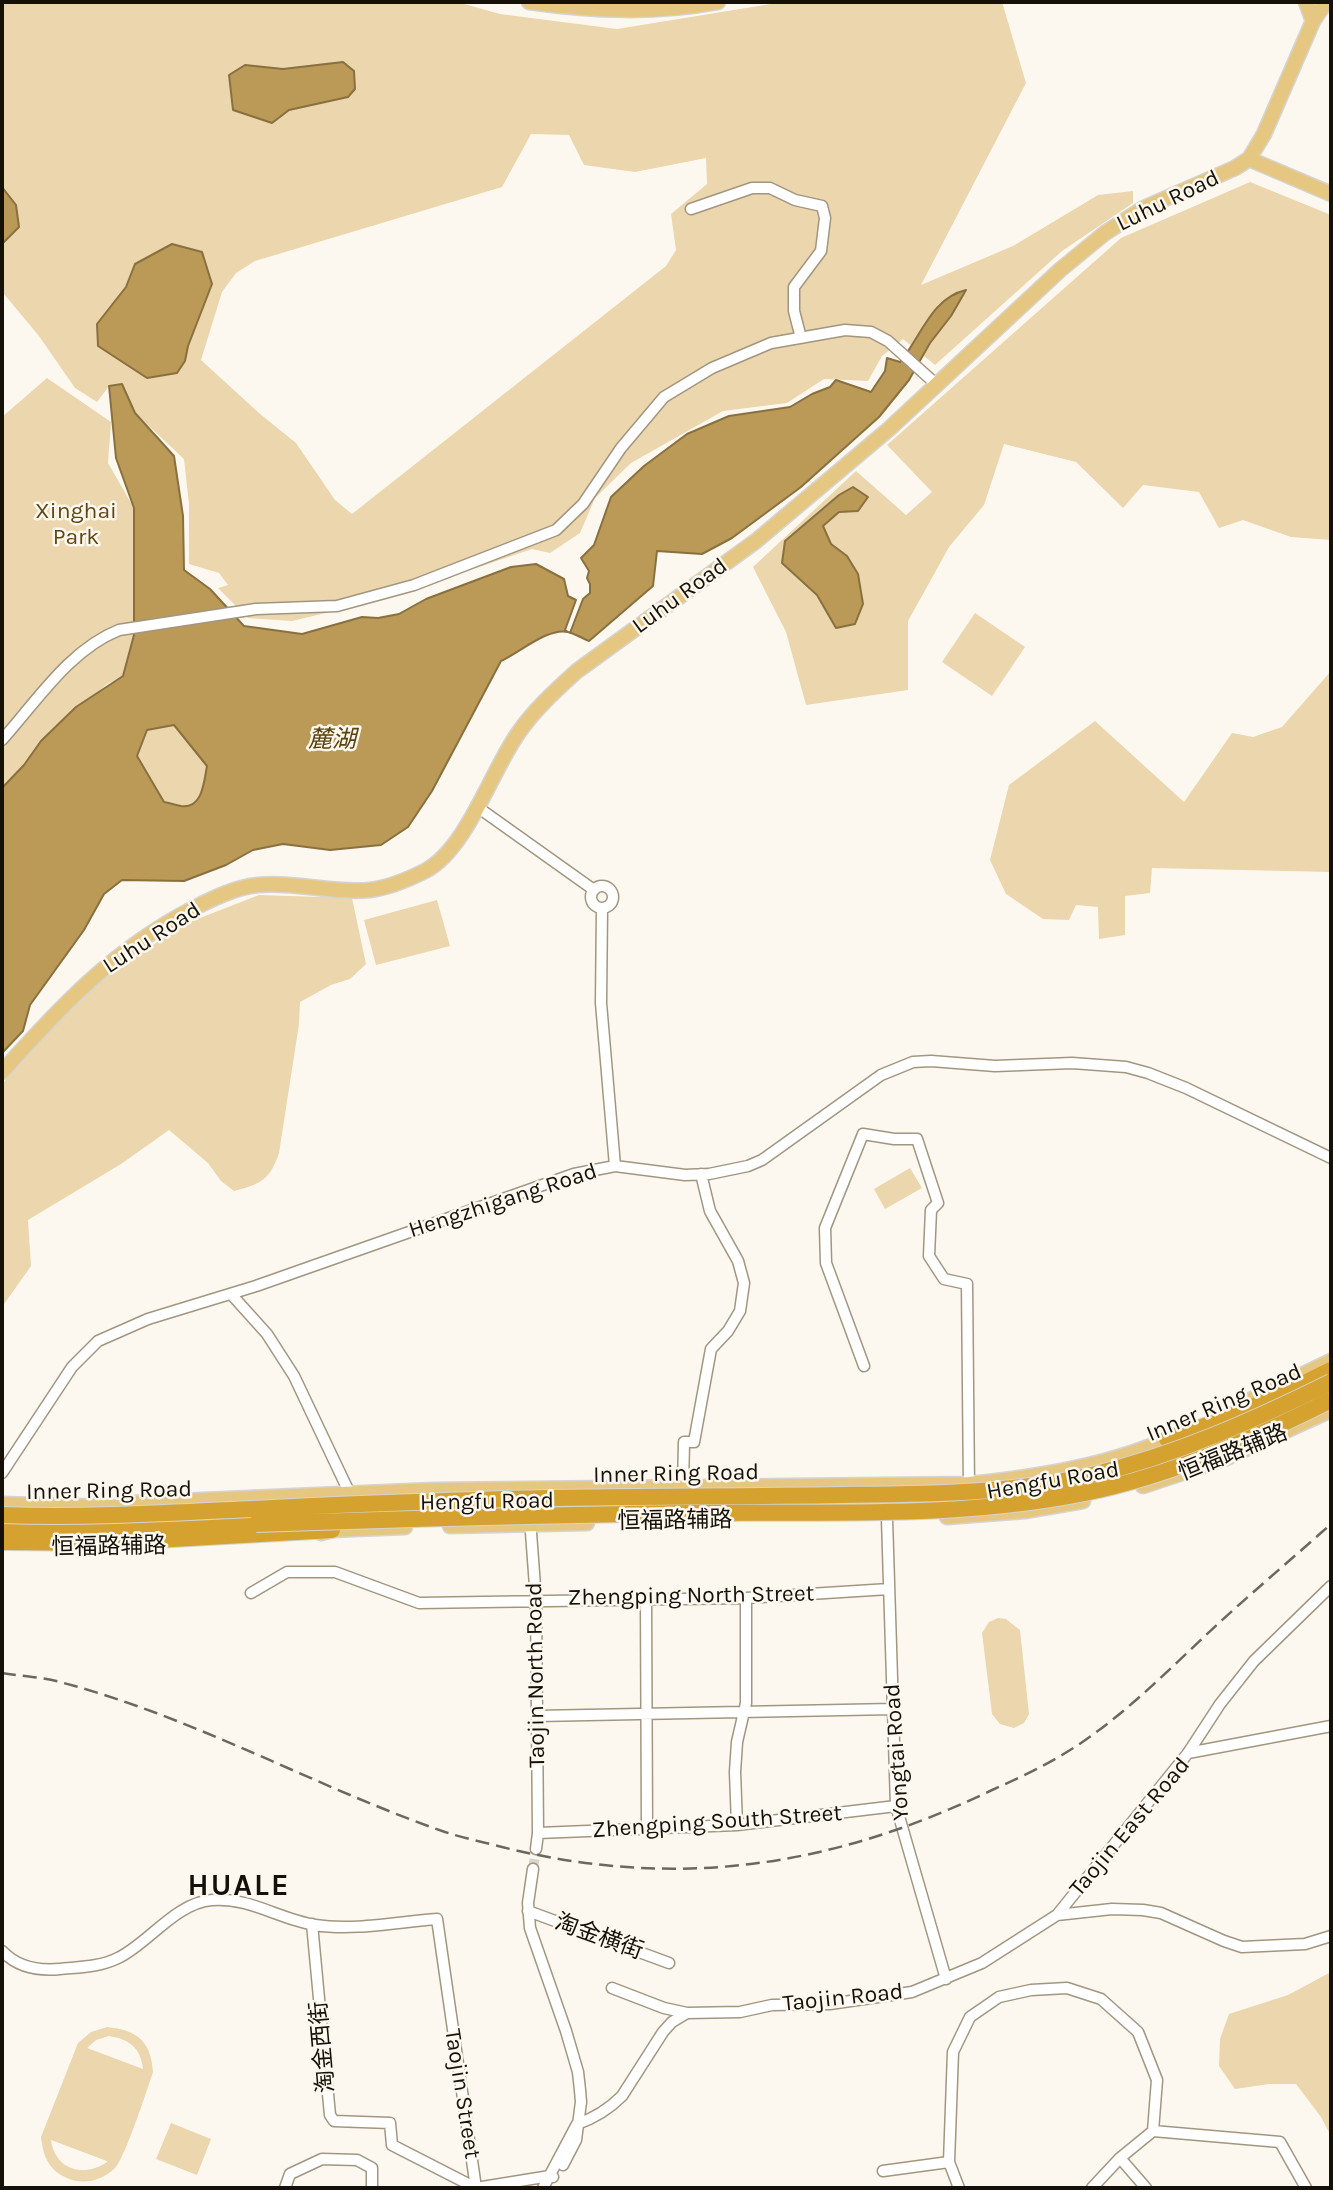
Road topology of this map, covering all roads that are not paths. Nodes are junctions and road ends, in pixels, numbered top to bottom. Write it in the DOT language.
graph roads {
  1 [pos="529,2"];
  2 [pos="718,2"];
  3 [pos="1306,2"];
  4 [pos="1326,2"];
  5 [pos="1313,21"];
  6 [pos="1249,159"];
  7 [pos="1331,194"];
  8 [pos="691,209"];
  9 [pos="801,338"];
  10 [pos="937,385"];
  11 [pos="2,740"];
  12 [pos="476,806"];
  13 [pos="594,890"];
  14 [pos="602,908"];
  15 [pos="2,1072"];
  16 [pos="1331,1158"];
  17 [pos="615,1166"];
  18 [pos="701,1174"];
  19 [pos="231,1294"];
  20 [pos="1331,1361"];
  21 [pos="864,1366"];
  22 [pos="1331,1370"];
  23 [pos="1331,1383"];
  24 [pos="1331,1399"];
  25 [pos="1331,1410"];
  26 [pos="1167,1439"];
  27 [pos="1147,1462"];
  28 [pos="2,1473"];
  29 [pos="683,1487"];
  30 [pos="385,1492"];
  31 [pos="350,1494"];
  32 [pos="970,1500"];
  33 [pos="2,1504"];
  34 [pos="86,1504"];
  35 [pos="368,1512"];
  36 [pos="530,1513"];
  37 [pos="2,1515"];
  38 [pos="887,1518"];
  39 [pos="2,1524"];
  40 [pos="2,1530"];
  41 [pos="332,1530"];
  42 [pos="2,1544"];
  43 [pos="1331,1586"];
  44 [pos="889,1589"];
  45 [pos="251,1593"];
  46 [pos="746,1598"];
  47 [pos="646,1599"];
  48 [pos="536,1600"];
  49 [pos="893,1709"];
  50 [pos="744,1712"];
  51 [pos="647,1714"];
  52 [pos="537,1716"];
  53 [pos="1331,1726"];
  54 [pos="1188,1753"];
  55 [pos="896,1806"];
  56 [pos="737,1825"];
  57 [pos="647,1830"];
  58 [pos="538,1833"];
  59 [pos="536,1849"];
  60 [pos="533,1869"];
  61 [pos="528,1911"];
  62 [pos="1058,1914"];
  63 [pos="312,1924"];
  64 [pos="1331,1936"];
  65 [pos="2,1951"];
  66 [pos="669,1963"];
  67 [pos="946,1979"];
  68 [pos="612,1988"];
  69 [pos="687,2013"];
  70 [pos="577,2124"];
  71 [pos="1153,2131"];
  72 [pos="1120,2158"];
  73 [pos="949,2162"];
  74 [pos="883,2171"];
  75 [pos="552,2181"];
  76 [pos="504,2186"];
  77 [pos="285,2188"];
  78 [pos="372,2188"];
  79 [pos="476,2188"];
  80 [pos="543,2188"];
  81 [pos="959,2188"];
  82 [pos="1092,2188"];
  83 [pos="1146,2188"];
  84 [pos="1306,2188"];
  1 -- 2 [label="main road"];
  3 -- 5 [label="main road"];
  4 -- 5 [label="main road"];
  5 -- 6 [label="main road"];
  6 -- 7 [label="main road"];
  6 -- 10 [label="main road, Luhu Road"];
  8 -- 9 [label="street"];
  9 -- 10 [label="street"];
  9 -- 11 [label="street"];
  10 -- 12 [label="main road, Luhu Road"];
  12 -- 13 [label="street"];
  12 -- 15 [label="main road, Luhu Road"];
  13 -- 14 [label="street"];
  13 -- 14 [label="street"];
  14 -- 17 [label="street"];
  16 -- 18 [label="street, Hengzhigang Road"];
  17 -- 18 [label="street, Hengzhigang Road"];
  17 -- 19 [label="street, Hengzhigang Road"];
  18 -- 29 [label="street"];
  19 -- 28 [label="street, Hengzhigang Road"];
  19 -- 31 [label="street"];
  20 -- 26 [label="main road, 恒福路辅路"];
  21 -- 32 [label="street"];
  22 -- 26 [label="highway"];
  23 -- 27 [label="main road, Hengfu Road"];
  23 -- 37 [label="highway, Inner Ring Road, bridge"];
  24 -- 32 [label="main road, Hengfu Road"];
  24 -- 40 [label="highway, Inner Ring Road, bridge"];
  25 -- 32 [label="main road, 恒福路辅路"];
  26 -- 27 [label="main road"];
  26 -- 32 [label="main road, 恒福路辅路"];
  27 -- 32 [label="main road, Hengfu Road"];
  29 -- 30 [label="main road, 恒福路辅路"];
  29 -- 32 [label="main road, 恒福路辅路"];
  30 -- 31 [label="main road, 恒福路辅路"];
  30 -- 35 [label="main road"];
  31 -- 34 [label="main road, 恒福路辅路"];
  32 -- 36 [label="main road, Hengfu Road"];
  32 -- 38 [label="main road, 恒福路辅路"];
  33 -- 34 [label="main road, Hengfu Road"];
  34 -- 35 [label="main road, Hengfu Road"];
  35 -- 36 [label="main road, Hengfu Road"];
  35 -- 39 [label="main road, Hengfu Road"];
  35 -- 41 [label="main road"];
  36 -- 38 [label="main road, 恒福路辅路"];
  36 -- 41 [label="main road, 恒福路辅路"];
  36 -- 48 [label="street, Taojin North Road"];
  38 -- 44 [label="street, Yongtai Road"];
  41 -- 42 [label="highway"];
  41 -- 42 [label="main road, 恒福路辅路"];
  43 -- 54 [label="street"];
  44 -- 46 [label="street, Zhengping North Street"];
  44 -- 49 [label="street, Yongtai Road"];
  45 -- 48 [label="street, Zhengping North Street"];
  46 -- 47 [label="street, Zhengping North Street"];
  46 -- 50 [label="street"];
  47 -- 48 [label="street, Zhengping North Street"];
  47 -- 51 [label="street"];
  48 -- 52 [label="street, Taojin North Road"];
  49 -- 50 [label="street"];
  49 -- 55 [label="street, Yongtai Road"];
  50 -- 51 [label="street"];
  50 -- 56 [label="street"];
  51 -- 52 [label="street"];
  51 -- 57 [label="street"];
  52 -- 58 [label="street, Taojin North Road"];
  53 -- 54 [label="street, Taojin East Road"];
  54 -- 62 [label="street, Taojin East Road"];
  55 -- 56 [label="street, Zhengping South Street"];
  55 -- 67 [label="street, Yongtai Road"];
  56 -- 57 [label="street, Zhengping South Street"];
  57 -- 58 [label="street, Zhengping South Street"];
  58 -- 59 [label="street, Taojin North Road"];
  60 -- 61 [label="street"];
  61 -- 66 [label="street, 淘金横街"];
  61 -- 70 [label="street"];
  62 -- 64 [label="street, Taojin Road"];
  62 -- 67 [label="street, Taojin Road"];
  63 -- 65 [label="street"];
  63 -- 79 [label="street, 淘金西街"];
  63 -- 79 [label="street, Taojin Street"];
  67 -- 69 [label="street, Taojin Road"];
  68 -- 69 [label="street, Taojin Road"];
  69 -- 70 [label="street"];
  70 -- 75 [label="street"];
  71 -- 72 [label="street"];
  71 -- 73 [label="street"];
  71 -- 84 [label="street"];
  72 -- 82 [label="street"];
  72 -- 83 [label="street"];
  73 -- 74 [label="street"];
  73 -- 81 [label="street"];
  75 -- 76 [label="street, Taojin Street"];
  75 -- 80 [label="street"];
  76 -- 79 [label="street, Taojin Street"];
  77 -- 78 [label="street"];
}
